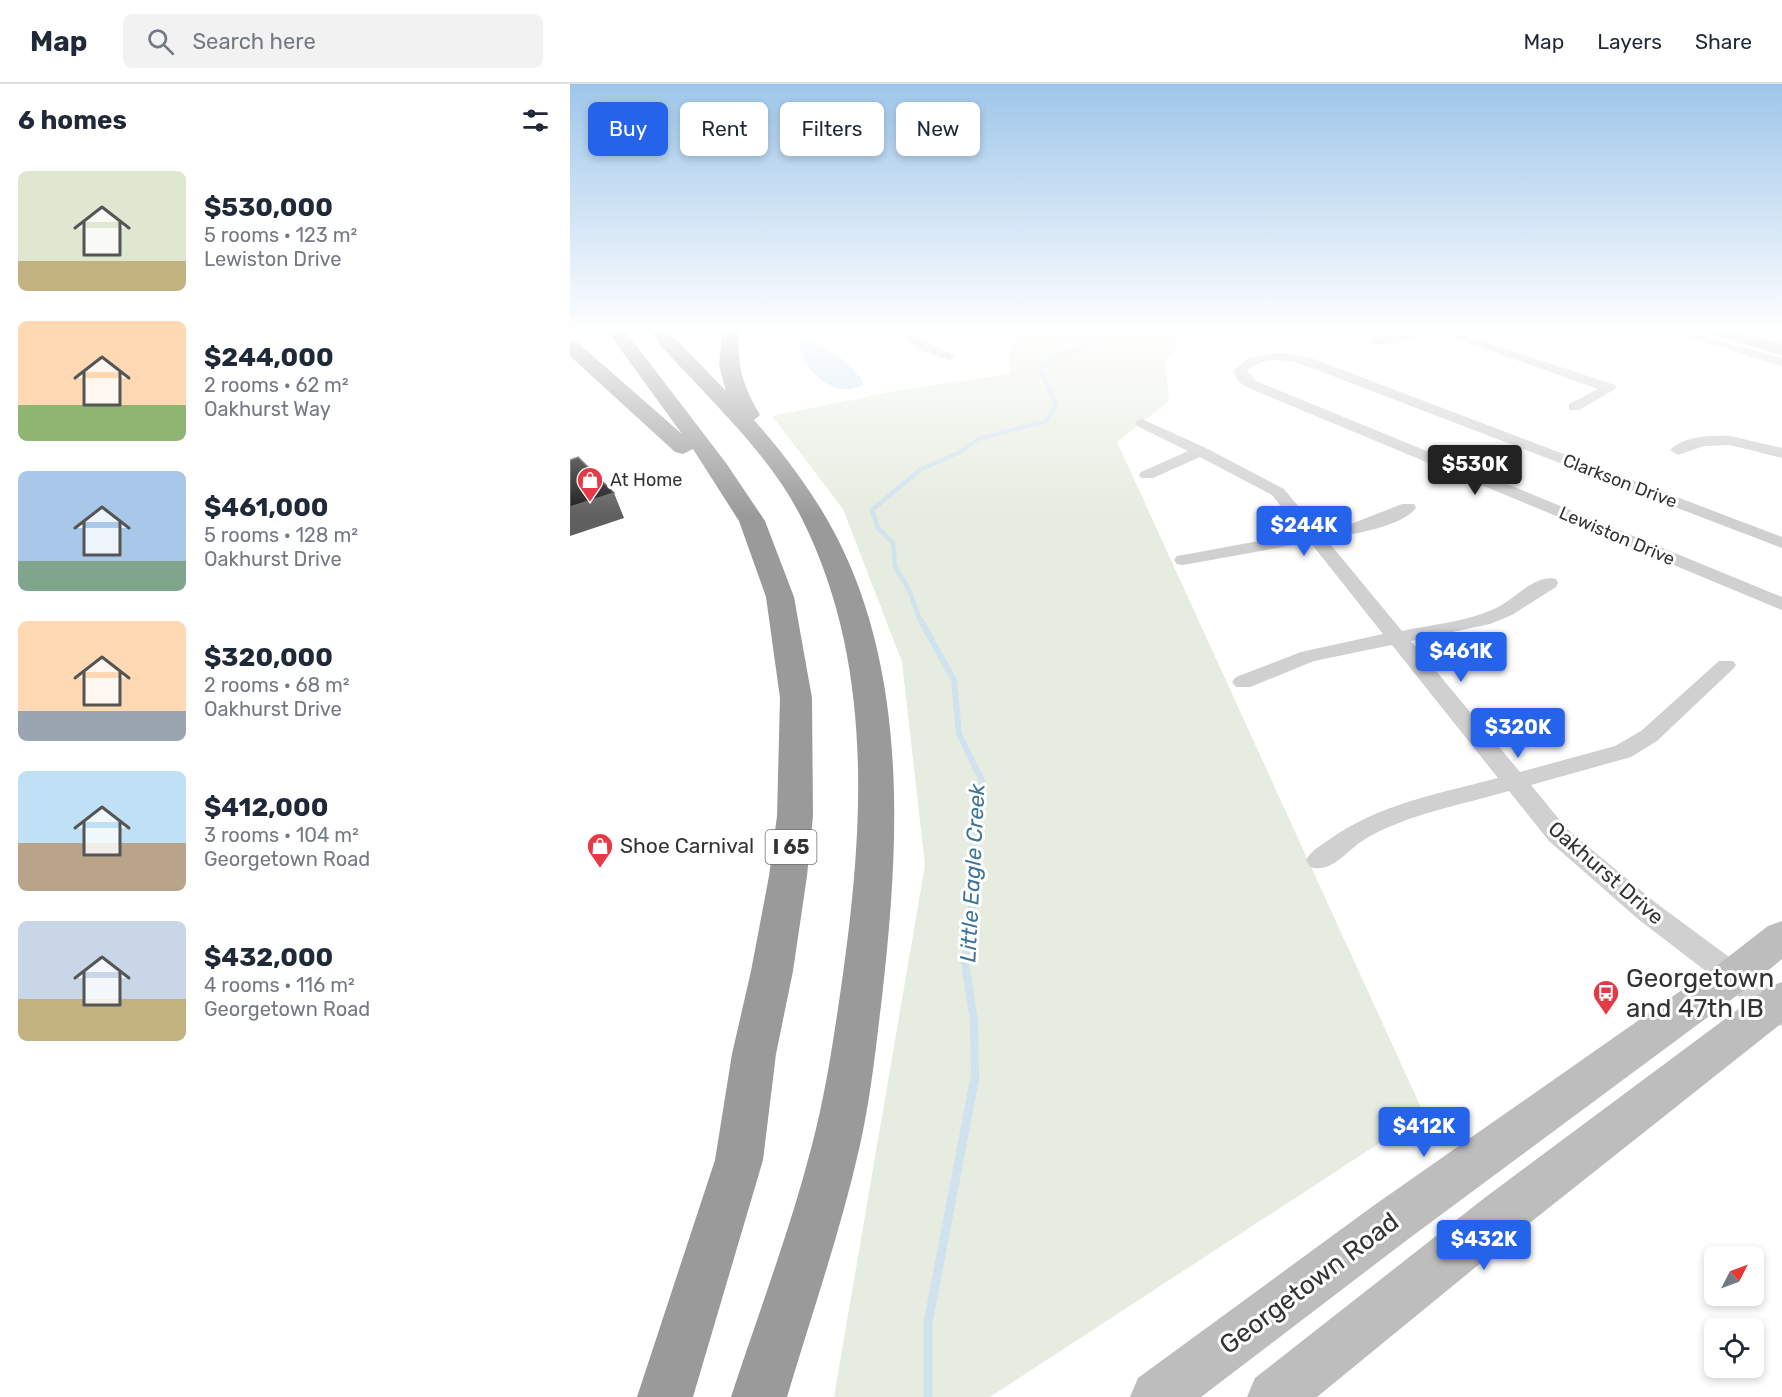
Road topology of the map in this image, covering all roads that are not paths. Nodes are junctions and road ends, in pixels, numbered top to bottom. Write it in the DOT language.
graph roads {
  1 [pos="624,393"];
  2 [pos="662,393"];
  3 [pos="714,393"];
  4 [pos="737,393"];
  5 [pos="1274,393"];
  6 [pos="1390,393"];
  7 [pos="1600,393"];
  8 [pos="1574,407"];
  9 [pos="1142,423"];
  10 [pos="1678,450"];
  11 [pos="1201,452"];
  12 [pos="1782,453"];
  13 [pos="783,470"];
  14 [pos="1147,475"];
  15 [pos="1408,507"];
  16 [pos="1316,537"];
  17 [pos="1782,543"];
  18 [pos="1183,560"];
  19 [pos="1549,583"];
  20 [pos="777,587"];
  21 [pos="1782,604"];
  22 [pos="1398,637"];
  23 [pos="1726,664"];
  24 [pos="1243,682"];
  25 [pos="1514,781"];
  26 [pos="1319,860"];
  27 [pos="1782,937"];
  28 [pos="1765,997"];
  29 [pos="665,1397"];
  30 [pos="759,1397"];
  31 [pos="1157,1397"];
  32 [pos="1274,1397"];
  1 -- 20 [label="highway"];
  2 -- 20 [label="highway, I 65"];
  3 -- 13 [label="highway"];
  4 -- 13 [label="highway"];
  5 -- 21 [label="street, Lewiston Drive"];
  6 -- 17 [label="street, Clarkson Drive"];
  7 -- 8 [label="street"];
  9 -- 11 [label="street, Oakhurst Drive"];
  10 -- 12 [label="street"];
  11 -- 14 [label="street"];
  11 -- 16 [label="street, Oakhurst Drive"];
  13 -- 30 [label="highway"];
  15 -- 16 [label="street"];
  16 -- 18 [label="street"];
  16 -- 22 [label="street, Oakhurst Drive"];
  19 -- 22 [label="street"];
  20 -- 29 [label="highway, I 65"];
  22 -- 24 [label="street"];
  22 -- 25 [label="street, Oakhurst Drive"];
  23 -- 25 [label="street"];
  25 -- 26 [label="street"];
  25 -- 28 [label="street, Oakhurst Drive"];
  27 -- 28 [label="main road, Georgetown Road"];
  28 -- 31 [label="main road, Georgetown Road"];
  28 -- 32 [label="main road, Georgetown Road"];
}
